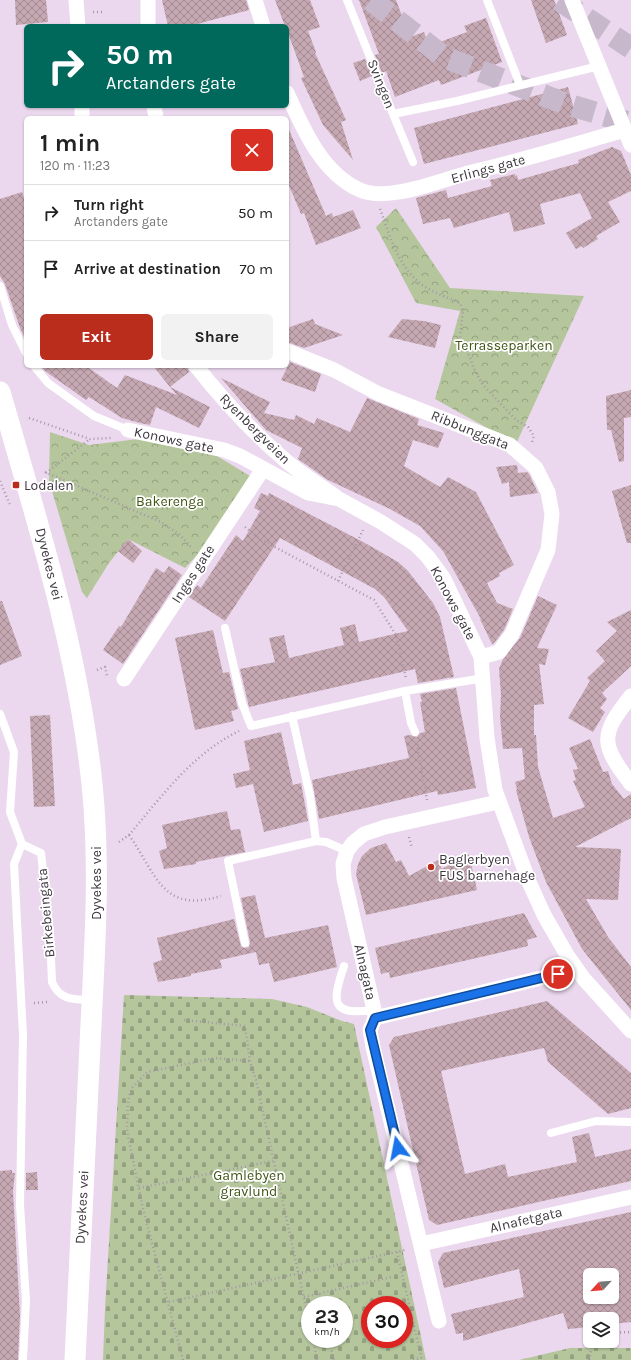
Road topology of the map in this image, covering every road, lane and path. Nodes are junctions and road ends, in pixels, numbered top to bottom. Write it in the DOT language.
graph roads {
  1 [pos="76,0"];
  2 [pos="148,0"];
  3 [pos="255,0"];
  4 [pos="347,0"];
  5 [pos="487,0"];
  6 [pos="572,0"];
  7 [pos="91,12"];
  8 [pos="102,12"];
  9 [pos="78,24"];
  10 [pos="148,24"];
  11 [pos="262,24"];
  12 [pos="599,66"];
  13 [pos="520,85"];
  14 [pos="289,97"];
  15 [pos="393,114"];
  16 [pos="624,130"];
  17 [pos="631,145"];
  18 [pos="413,162"];
  19 [pos="374,194"];
  20 [pos="0,286"];
  21 [pos="24,349"];
  22 [pos="289,352"];
  23 [pos="36,368"];
  24 [pos="198,368"];
  25 [pos="0,392"];
  26 [pos="16,417"];
  27 [pos="128,430"];
  28 [pos="90,439"];
  29 [pos="105,439"];
  30 [pos="524,456"];
  31 [pos="263,469"];
  32 [pos="42,472"];
  33 [pos="46,473"];
  34 [pos="338,499"];
  35 [pos="243,524"];
  36 [pos="363,529"];
  37 [pos="202,560"];
  38 [pos="338,581"];
  39 [pos="225,628"];
  40 [pos="481,657"];
  41 [pos="98,670"];
  42 [pos="107,677"];
  43 [pos="484,678"];
  44 [pos="124,679"];
  45 [pos="407,691"];
  46 [pos="631,696"];
  47 [pos="0,714"];
  48 [pos="292,716"];
  49 [pos="251,726"];
  50 [pos="415,732"];
  51 [pos="631,784"];
  52 [pos="498,802"];
  53 [pos="428,806"];
  54 [pos="129,835"];
  55 [pos="316,841"];
  56 [pos="119,842"];
  57 [pos="22,844"];
  58 [pos="347,851"];
  59 [pos="210,899"];
  60 [pos="245,943"];
  61 [pos="344,966"];
  62 [pos="574,967"];
  63 [pos="92,1000"];
  64 [pos="47,1002"];
  65 [pos="30,1003"];
  66 [pos="374,1014"];
  67 [pos="184,1020"];
  68 [pos="631,1031"];
  69 [pos="250,1061"];
  70 [pos="631,1122"];
  71 [pos="551,1133"];
  72 [pos="273,1161"];
  73 [pos="139,1188"];
  74 [pos="631,1196"];
  75 [pos="421,1245"];
  76 [pos="397,1252"];
  77 [pos="299,1273"];
  78 [pos="391,1277"];
  79 [pos="319,1294"];
  80 [pos="304,1296"];
  81 [pos="309,1296"];
  82 [pos="169,1302"];
  83 [pos="439,1321"];
  84 [pos="631,1332"];
  85 [pos="619,1333"];
  86 [pos="315,1348"];
  87 [pos="331,1348"];
  88 [pos="591,1348"];
  89 [pos="421,1359"];
  90 [pos="24,1360"];
  91 [pos="75,1360"];
  92 [pos="183,1360"];
  93 [pos="317,1360"];
  94 [pos="334,1360"];
  95 [pos="413,1360"];
  96 [pos="589,1360"];
  1 -- 9 [label="street"];
  2 -- 10 [label="street"];
  3 -- 11 [label="street"];
  4 -- 15 [label="lane, Svingen"];
  5 -- 13 [label="lane"];
  6 -- 12 [label="street"];
  7 -- 8 [label="path"];
  12 -- 13 [label="lane, Svingen"];
  12 -- 16 [label="street"];
  13 -- 15 [label="lane, Svingen"];
  14 -- 19 [label="street, Erlings gate"];
  15 -- 18 [label="lane"];
  16 -- 17 [label="street"];
  16 -- 19 [label="street, Erlings gate"];
  19 -- 30 [label="path"];
  20 -- 21 [label="lane"];
  22 -- 30 [label="street, Ribbunggata"];
  23 -- 27 [label="lane, Konows gate"];
  24 -- 34 [label="street, Ryenbergveien"];
  25 -- 26 [label="street"];
  26 -- 28 [label="path"];
  26 -- 63 [label="street, Dyvekes vei"];
  27 -- 31 [label="street, Konows gate"];
  28 -- 29 [label="path"];
  28 -- 33 [label="path"];
  30 -- 40 [label="street, Ribbunggata"];
  31 -- 34 [label="street, Konows gate"];
  31 -- 37 [label="street, Inges gate"];
  32 -- 33 [label="path"];
  33 -- 37 [label="path"];
  34 -- 40 [label="street, Konows gate"];
  35 -- 38 [label="path"];
  36 -- 38 [label="path"];
  37 -- 44 [label="street, Inges gate"];
  38 -- 45 [label="path"];
  39 -- 49 [label="lane"];
  40 -- 43 [label="street, Konows gate"];
  41 -- 42 [label="path"];
  43 -- 45 [label="lane"];
  43 -- 52 [label="street, Konows gate"];
  45 -- 48 [label="lane"];
  45 -- 50 [label="lane"];
  46 -- 51 [label="street"];
  47 -- 57 [label="lane"];
  48 -- 49 [label="lane"];
  48 -- 55 [label="lane"];
  49 -- 54 [label="path"];
  50 -- 53 [label="path"];
  52 -- 58 [label="street"];
  52 -- 62 [label="street, Konows gate"];
  54 -- 56 [label="path"];
  54 -- 59 [label="path"];
  55 -- 58 [label="lane"];
  55 -- 60 [label="lane"];
  57 -- 63 [label="lane, Birkebeingata"];
  57 -- 90 [label="lane"];
  58 -- 66 [label="street, Alnagata"];
  61 -- 66 [label="lane"];
  62 -- 66 [label="street"];
  62 -- 68 [label="street, Konows gate"];
  63 -- 91 [label="street, Dyvekes vei"];
  64 -- 65 [label="path"];
  66 -- 75 [label="street, Alnagata"];
  67 -- 69 [label="path"];
  69 -- 72 [label="path"];
  69 -- 73 [label="path"];
  70 -- 71 [label="lane"];
  72 -- 73 [label="path"];
  72 -- 77 [label="path"];
  73 -- 82 [label="path"];
  74 -- 75 [label="street, Alnafetgata"];
  75 -- 76 [label="path"];
  75 -- 83 [label="street, Alnagata"];
  76 -- 77 [label="path"];
  76 -- 89 [label="path"];
  77 -- 80 [label="path"];
  77 -- 82 [label="path"];
  78 -- 79 [label="path"];
  79 -- 81 [label="path"];
  82 -- 92 [label="path"];
  84 -- 85 [label="path"];
  86 -- 93 [label="path"];
  87 -- 94 [label="path"];
  88 -- 96 [label="path"];
  89 -- 95 [label="path"];
}
